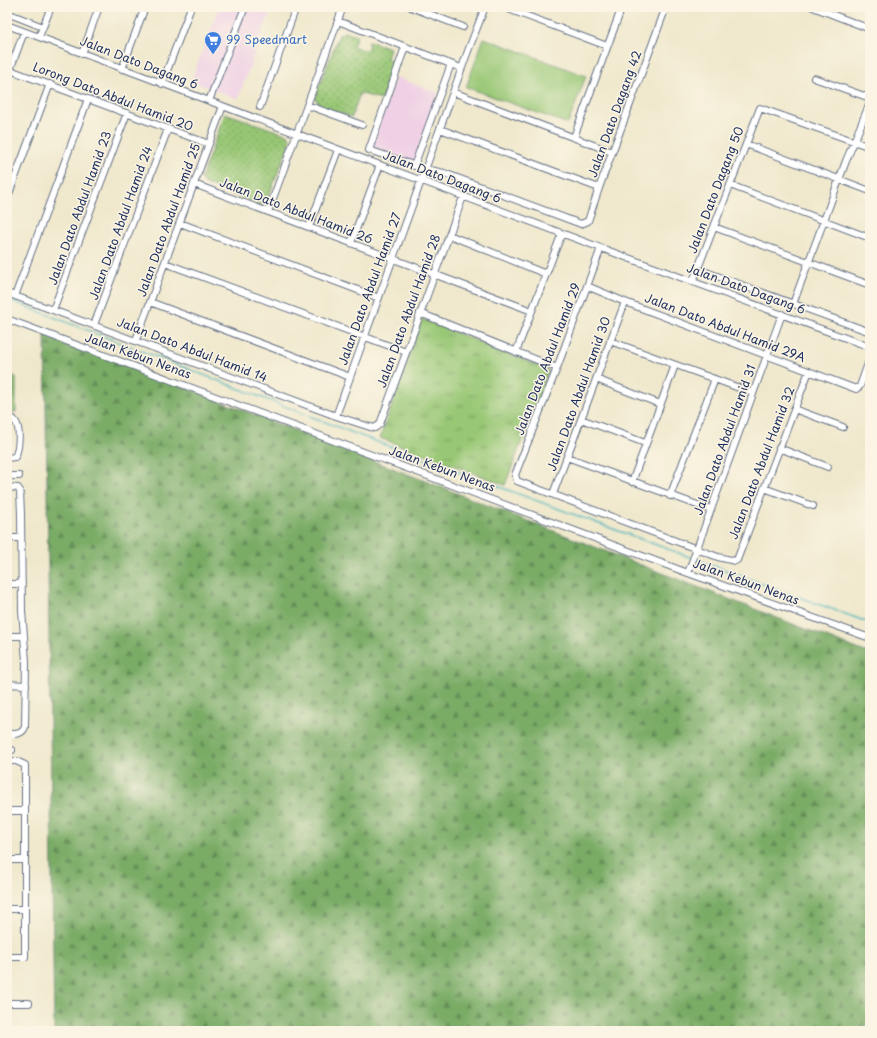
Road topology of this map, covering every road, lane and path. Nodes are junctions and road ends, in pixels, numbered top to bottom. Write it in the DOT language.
graph roads {
  1 [pos="51,7"];
  2 [pos="99,7"];
  3 [pos="145,7"];
  4 [pos="191,7"];
  5 [pos="245,7"];
  6 [pos="296,7"];
  7 [pos="343,7"];
  8 [pos="411,7"];
  9 [pos="485,7"];
  10 [pos="503,7"];
  11 [pos="622,7"];
  12 [pos="666,7"];
  13 [pos="813,7"];
  14 [pos="7,13"];
  15 [pos="338,21"];
  16 [pos="7,26"];
  17 [pos="43,27"];
  18 [pos="463,27"];
  19 [pos="870,28"];
  20 [pos="24,32"];
  21 [pos="39,38"];
  22 [pos="607,46"];
  23 [pos="404,47"];
  24 [pos="82,54"];
  25 [pos="451,64"];
  26 [pos="462,68"];
  27 [pos="122,69"];
  28 [pos="10,70"];
  29 [pos="7,78"];
  30 [pos="814,78"];
  31 [pos="50,84"];
  32 [pos="162,84"];
  33 [pos="453,92"];
  34 [pos="870,98"];
  35 [pos="88,99"];
  36 [pos="209,101"];
  37 [pos="870,103"];
  38 [pos="307,105"];
  39 [pos="223,106"];
  40 [pos="260,107"];
  41 [pos="127,114"];
  42 [pos="362,125"];
  43 [pos="440,128"];
  44 [pos="168,129"];
  45 [pos="296,134"];
  46 [pos="574,137"];
  47 [pos="854,141"];
  48 [pos="209,144"];
  49 [pos="746,144"];
  50 [pos="870,147"];
  51 [pos="338,150"];
  52 [pos="612,152"];
  53 [pos="380,165"];
  54 [pos="414,166"];
  55 [pos="425,169"];
  56 [pos="839,179"];
  57 [pos="421,181"];
  58 [pos="194,184"];
  59 [pos="730,186"];
  60 [pos="599,188"];
  61 [pos="870,191"];
  62 [pos="463,197"];
  63 [pos="7,198"];
  64 [pos="268,212"];
  65 [pos="824,221"];
  66 [pos="180,223"];
  67 [pos="309,227"];
  68 [pos="714,227"];
  69 [pos="562,234"];
  70 [pos="449,236"];
  71 [pos="870,238"];
  72 [pos="351,243"];
  73 [pos="601,248"];
  74 [pos="393,260"];
  75 [pos="809,262"];
  76 [pos="165,263"];
  77 [pos="698,269"];
  78 [pos="546,274"];
  79 [pos="434,275"];
  80 [pos="693,281"];
  81 [pos="870,285"];
  82 [pos="587,286"];
  83 [pos="7,293"];
  84 [pos="14,296"];
  85 [pos="378,298"];
  86 [pos="150,302"];
  87 [pos="625,302"];
  88 [pos="793,304"];
  89 [pos="53,310"];
  90 [pos="532,311"];
  91 [pos="420,314"];
  92 [pos="782,314"];
  93 [pos="7,319"];
  94 [pos="94,325"];
  95 [pos="870,332"];
  96 [pos="365,337"];
  97 [pos="136,340"];
  98 [pos="610,341"];
  99 [pos="870,347"];
  100 [pos="406,352"];
  101 [pos="516,352"];
  102 [pos="767,355"];
  103 [pos="870,358"];
  104 [pos="675,365"];
  105 [pos="557,368"];
  106 [pos="809,371"];
  107 [pos="350,377"];
  108 [pos="596,379"];
  109 [pos="715,379"];
  110 [pos="753,393"];
  111 [pos="660,404"];
  112 [pos="794,409"];
  113 [pos="7,415"];
  114 [pos="336,416"];
  115 [pos="581,419"];
  116 [pos="370,427"];
  117 [pos="843,427"];
  118 [pos="645,443"];
  119 [pos="779,448"];
  120 [pos="567,457"];
  121 [pos="8,458"];
  122 [pos="828,467"];
  123 [pos="7,476"];
  124 [pos="19,476"];
  125 [pos="632,482"];
  126 [pos="7,487"];
  127 [pos="764,488"];
  128 [pos="553,494"];
  129 [pos="670,496"];
  130 [pos="813,506"];
  131 [pos="711,510"];
  132 [pos="7,538"];
  133 [pos="22,538"];
  134 [pos="697,548"];
  135 [pos="688,573"];
  136 [pos="7,584"];
  137 [pos="22,584"];
  138 [pos="7,636"];
  139 [pos="24,636"];
  140 [pos="870,638"];
  141 [pos="7,684"];
  142 [pos="26,685"];
  143 [pos="7,734"];
  144 [pos="7,761"];
  145 [pos="7,811"];
  146 [pos="24,811"];
  147 [pos="7,860"];
  148 [pos="24,860"];
  149 [pos="7,909"];
  150 [pos="24,909"];
  151 [pos="7,957"];
  152 [pos="7,1003"];
  153 [pos="29,1003"];
  1 -- 17 [label="street"];
  2 -- 24 [label="street"];
  3 -- 27 [label="street"];
  4 -- 32 [label="street"];
  5 -- 36 [label="street"];
  6 -- 40 [label="street"];
  7 -- 15 [label="street"];
  8 -- 18 [label="street"];
  9 -- 26 [label="street, Jalan Dato Abdul Hamid 27"];
  10 -- 22 [label="street"];
  11 -- 22 [label="street"];
  12 -- 52 [label="street, Jalan Dato Dagang 42"];
  13 -- 19 [label="street"];
  14 -- 17 [label="street"];
  15 -- 23 [label="street"];
  15 -- 38 [label="street"];
  16 -- 20 [label="street, Jalan Dato Dagang 6"];
  17 -- 21 [label="street"];
  20 -- 21 [label="street, Jalan Dato Dagang 6"];
  20 -- 28 [label="street"];
  21 -- 24 [label="street, Jalan Dato Dagang 6"];
  22 -- 46 [label="street"];
  23 -- 25 [label="street"];
  23 -- 54 [label="street"];
  24 -- 27 [label="street, Jalan Dato Dagang 6"];
  25 -- 26 [label="street"];
  25 -- 54 [label="street"];
  26 -- 33 [label="street, Jalan Dato Abdul Hamid 27"];
  27 -- 32 [label="street, Jalan Dato Dagang 6"];
  28 -- 29 [label="street"];
  28 -- 31 [label="street, Lorong Dato Abdul Hamid 20"];
  30 -- 34 [label="street"];
  31 -- 35 [label="street, Lorong Dato Abdul Hamid 20"];
  31 -- 63 [label="street"];
  32 -- 36 [label="street, Jalan Dato Dagang 6"];
  33 -- 43 [label="street, Jalan Dato Abdul Hamid 27"];
  33 -- 46 [label="street"];
  35 -- 41 [label="street, Lorong Dato Abdul Hamid 20"];
  35 -- 84 [label="street"];
  36 -- 39 [label="street, Jalan Dato Dagang 6"];
  37 -- 47 [label="street"];
  38 -- 42 [label="street"];
  38 -- 45 [label="street"];
  39 -- 45 [label="street, Jalan Dato Dagang 6"];
  39 -- 48 [label="street, Jalan Dato Abdul Hamid 25"];
  41 -- 44 [label="street, Lorong Dato Abdul Hamid 20"];
  41 -- 89 [label="street, Jalan Dato Abdul Hamid 23"];
  43 -- 55 [label="street, Jalan Dato Abdul Hamid 27"];
  43 -- 60 [label="street"];
  44 -- 48 [label="street, Lorong Dato Abdul Hamid 20"];
  44 -- 94 [label="street, Jalan Dato Abdul Hamid 24"];
  45 -- 51 [label="street, Jalan Dato Dagang 6"];
  45 -- 64 [label="street"];
  46 -- 52 [label="street"];
  47 -- 49 [label="street, Jalan Dato Dagang 50"];
  47 -- 50 [label="street"];
  47 -- 56 [label="street"];
  48 -- 58 [label="street, Jalan Dato Abdul Hamid 25"];
  49 -- 56 [label="street"];
  49 -- 59 [label="street, Jalan Dato Dagang 50"];
  51 -- 53 [label="street, Jalan Dato Dagang 6"];
  51 -- 67 [label="street"];
  52 -- 60 [label="street, Jalan Dato Dagang 42"];
  53 -- 57 [label="street, Jalan Dato Dagang 6"];
  53 -- 72 [label="street"];
  54 -- 55 [label="street"];
  55 -- 57 [label="street, Jalan Dato Abdul Hamid 27"];
  55 -- 60 [label="street, Jalan Dato Dagang 42"];
  56 -- 61 [label="street"];
  56 -- 65 [label="street"];
  57 -- 62 [label="street, Jalan Dato Dagang 6"];
  57 -- 74 [label="street, Jalan Dato Abdul Hamid 27"];
  58 -- 64 [label="street, Jalan Dato Abdul Hamid 26"];
  58 -- 66 [label="street, Jalan Dato Abdul Hamid 25"];
  59 -- 65 [label="street"];
  59 -- 68 [label="street, Jalan Dato Dagang 50"];
  62 -- 69 [label="street, Jalan Dato Dagang 6"];
  62 -- 70 [label="street, Jalan Dato Abdul Hamid 28"];
  64 -- 67 [label="street, Jalan Dato Abdul Hamid 26"];
  65 -- 71 [label="street"];
  65 -- 75 [label="street"];
  66 -- 76 [label="street, Jalan Dato Abdul Hamid 25"];
  66 -- 85 [label="street"];
  67 -- 72 [label="street, Jalan Dato Abdul Hamid 26"];
  68 -- 75 [label="street"];
  68 -- 77 [label="street, Jalan Dato Dagang 50"];
  69 -- 73 [label="street, Jalan Dato Dagang 6"];
  69 -- 78 [label="street"];
  70 -- 78 [label="street"];
  70 -- 79 [label="street, Jalan Dato Abdul Hamid 28"];
  72 -- 74 [label="street, Jalan Dato Abdul Hamid 26"];
  73 -- 80 [label="street, Jalan Dato Dagang 6"];
  73 -- 82 [label="street, Jalan Dato Abdul Hamid 29"];
  74 -- 79 [label="street, Jalan Dato Abdul Hamid 26"];
  74 -- 85 [label="street, Jalan Dato Abdul Hamid 27"];
  75 -- 81 [label="street"];
  75 -- 88 [label="street"];
  76 -- 86 [label="street, Jalan Dato Abdul Hamid 25"];
  76 -- 96 [label="street"];
  77 -- 80 [label="street, Jalan Dato Dagang 50"];
  77 -- 88 [label="street"];
  78 -- 90 [label="street"];
  79 -- 90 [label="street, Jalan Dato Abdul Hamid 26"];
  79 -- 91 [label="street, Jalan Dato Abdul Hamid 28"];
  80 -- 92 [label="street, Jalan Dato Dagang 6"];
  82 -- 87 [label="street, Jalan Dato Abdul Hamid 29A"];
  82 -- 105 [label="street, Jalan Dato Abdul Hamid 29"];
  83 -- 84 [label="street, Jalan Dato Abdul Hamid 14"];
  84 -- 89 [label="street, Jalan Dato Abdul Hamid 14"];
  85 -- 96 [label="street, Jalan Dato Abdul Hamid 27"];
  86 -- 97 [label="street, Jalan Dato Abdul Hamid 25"];
  86 -- 107 [label="street"];
  87 -- 98 [label="street, Jalan Dato Abdul Hamid 30"];
  87 -- 102 [label="street, Jalan Dato Abdul Hamid 29A"];
  88 -- 95 [label="street"];
  89 -- 94 [label="street, Jalan Dato Abdul Hamid 14"];
  90 -- 101 [label="street"];
  91 -- 100 [label="street, Jalan Dato Abdul Hamid 28"];
  91 -- 101 [label="street"];
  92 -- 99 [label="street, Jalan Dato Dagang 6"];
  92 -- 102 [label="street, Jalan Dato Abdul Hamid 31"];
  93 -- 135 [label="street, Jalan Kebun Nenas"];
  94 -- 97 [label="street, Jalan Dato Abdul Hamid 14"];
  96 -- 100 [label="street"];
  96 -- 107 [label="street, Jalan Dato Abdul Hamid 27"];
  97 -- 114 [label="street, Jalan Dato Abdul Hamid 14"];
  98 -- 104 [label="street"];
  98 -- 108 [label="street, Jalan Dato Abdul Hamid 30"];
  100 -- 116 [label="street, Jalan Dato Abdul Hamid 28"];
  101 -- 105 [label="street"];
  102 -- 106 [label="street, Jalan Dato Abdul Hamid 29A"];
  102 -- 110 [label="street, Jalan Dato Abdul Hamid 31"];
  103 -- 106 [label="street, Jalan Dato Abdul Hamid 29A"];
  104 -- 109 [label="street"];
  104 -- 111 [label="street"];
  105 -- 128 [label="street, Jalan Dato Abdul Hamid 29"];
  106 -- 112 [label="street, Jalan Dato Abdul Hamid 32"];
  107 -- 114 [label="street, Jalan Dato Abdul Hamid 27"];
  108 -- 111 [label="street"];
  108 -- 115 [label="street, Jalan Dato Abdul Hamid 30"];
  109 -- 110 [label="street"];
  109 -- 129 [label="street"];
  110 -- 131 [label="street, Jalan Dato Abdul Hamid 31"];
  111 -- 118 [label="street"];
  112 -- 117 [label="street"];
  112 -- 119 [label="street, Jalan Dato Abdul Hamid 32"];
  113 -- 121 [label="street"];
  114 -- 116 [label="street, Jalan Dato Abdul Hamid 14"];
  115 -- 118 [label="street"];
  115 -- 120 [label="street, Jalan Dato Abdul Hamid 30"];
  118 -- 125 [label="street"];
  119 -- 122 [label="street"];
  119 -- 127 [label="street, Jalan Dato Abdul Hamid 32"];
  120 -- 125 [label="street"];
  120 -- 128 [label="street, Jalan Dato Abdul Hamid 30"];
  123 -- 124 [label="street"];
  125 -- 129 [label="street"];
  126 -- 133 [label="street"];
  127 -- 130 [label="street"];
  127 -- 134 [label="street, Jalan Dato Abdul Hamid 32"];
  128 -- 134 [label="street"];
  129 -- 131 [label="street"];
  131 -- 134 [label="street, Jalan Dato Abdul Hamid 31"];
  132 -- 133 [label="street"];
  133 -- 137 [label="street"];
  134 -- 135 [label="street, Jalan Dato Abdul Hamid 31"];
  135 -- 140 [label="street, Jalan Kebun Nenas"];
  136 -- 137 [label="street"];
  137 -- 139 [label="street"];
  138 -- 139 [label="street"];
  139 -- 142 [label="street"];
  141 -- 142 [label="street"];
  142 -- 143 [label="street"];
  144 -- 146 [label="street"];
  145 -- 146 [label="street"];
  146 -- 148 [label="street"];
  147 -- 148 [label="street"];
  148 -- 150 [label="street"];
  149 -- 150 [label="street"];
  150 -- 151 [label="street"];
  152 -- 153 [label="street"];
}
